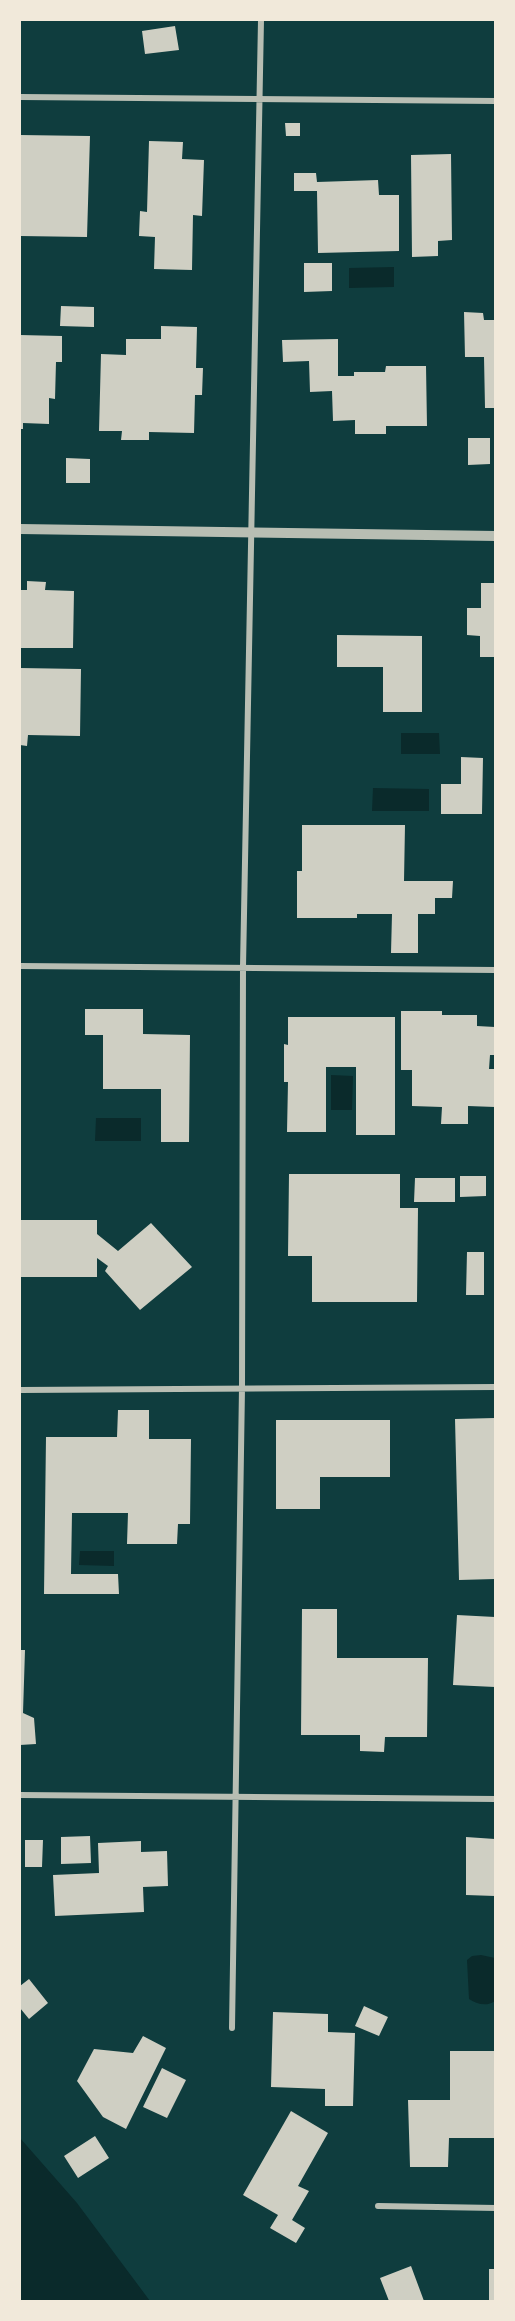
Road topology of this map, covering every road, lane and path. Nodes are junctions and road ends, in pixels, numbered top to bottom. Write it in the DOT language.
graph roads {
  1 [pos="261,20"];
  2 [pos="20,97"];
  3 [pos="260,99"];
  4 [pos="495,101"];
  5 [pos="20,529"];
  6 [pos="251,532"];
  7 [pos="495,536"];
  8 [pos="20,966"];
  9 [pos="243,968"];
  10 [pos="495,970"];
  11 [pos="495,1387"];
  12 [pos="242,1388"];
  13 [pos="20,1390"];
  14 [pos="20,1795"];
  15 [pos="236,1797"];
  16 [pos="495,1799"];
  17 [pos="232,2028"];
  18 [pos="378,2206"];
  19 [pos="495,2208"];
  1 -- 3 [label="street"];
  2 -- 3 [label="street"];
  3 -- 4 [label="street"];
  3 -- 6 [label="street"];
  5 -- 6 [label="street"];
  6 -- 7 [label="street"];
  6 -- 9 [label="street"];
  8 -- 9 [label="street"];
  9 -- 10 [label="street"];
  9 -- 12 [label="street"];
  11 -- 12 [label="street"];
  12 -- 13 [label="street"];
  12 -- 15 [label="street"];
  14 -- 15 [label="street"];
  15 -- 16 [label="street"];
  15 -- 17 [label="street"];
  18 -- 19 [label="street"];
}
